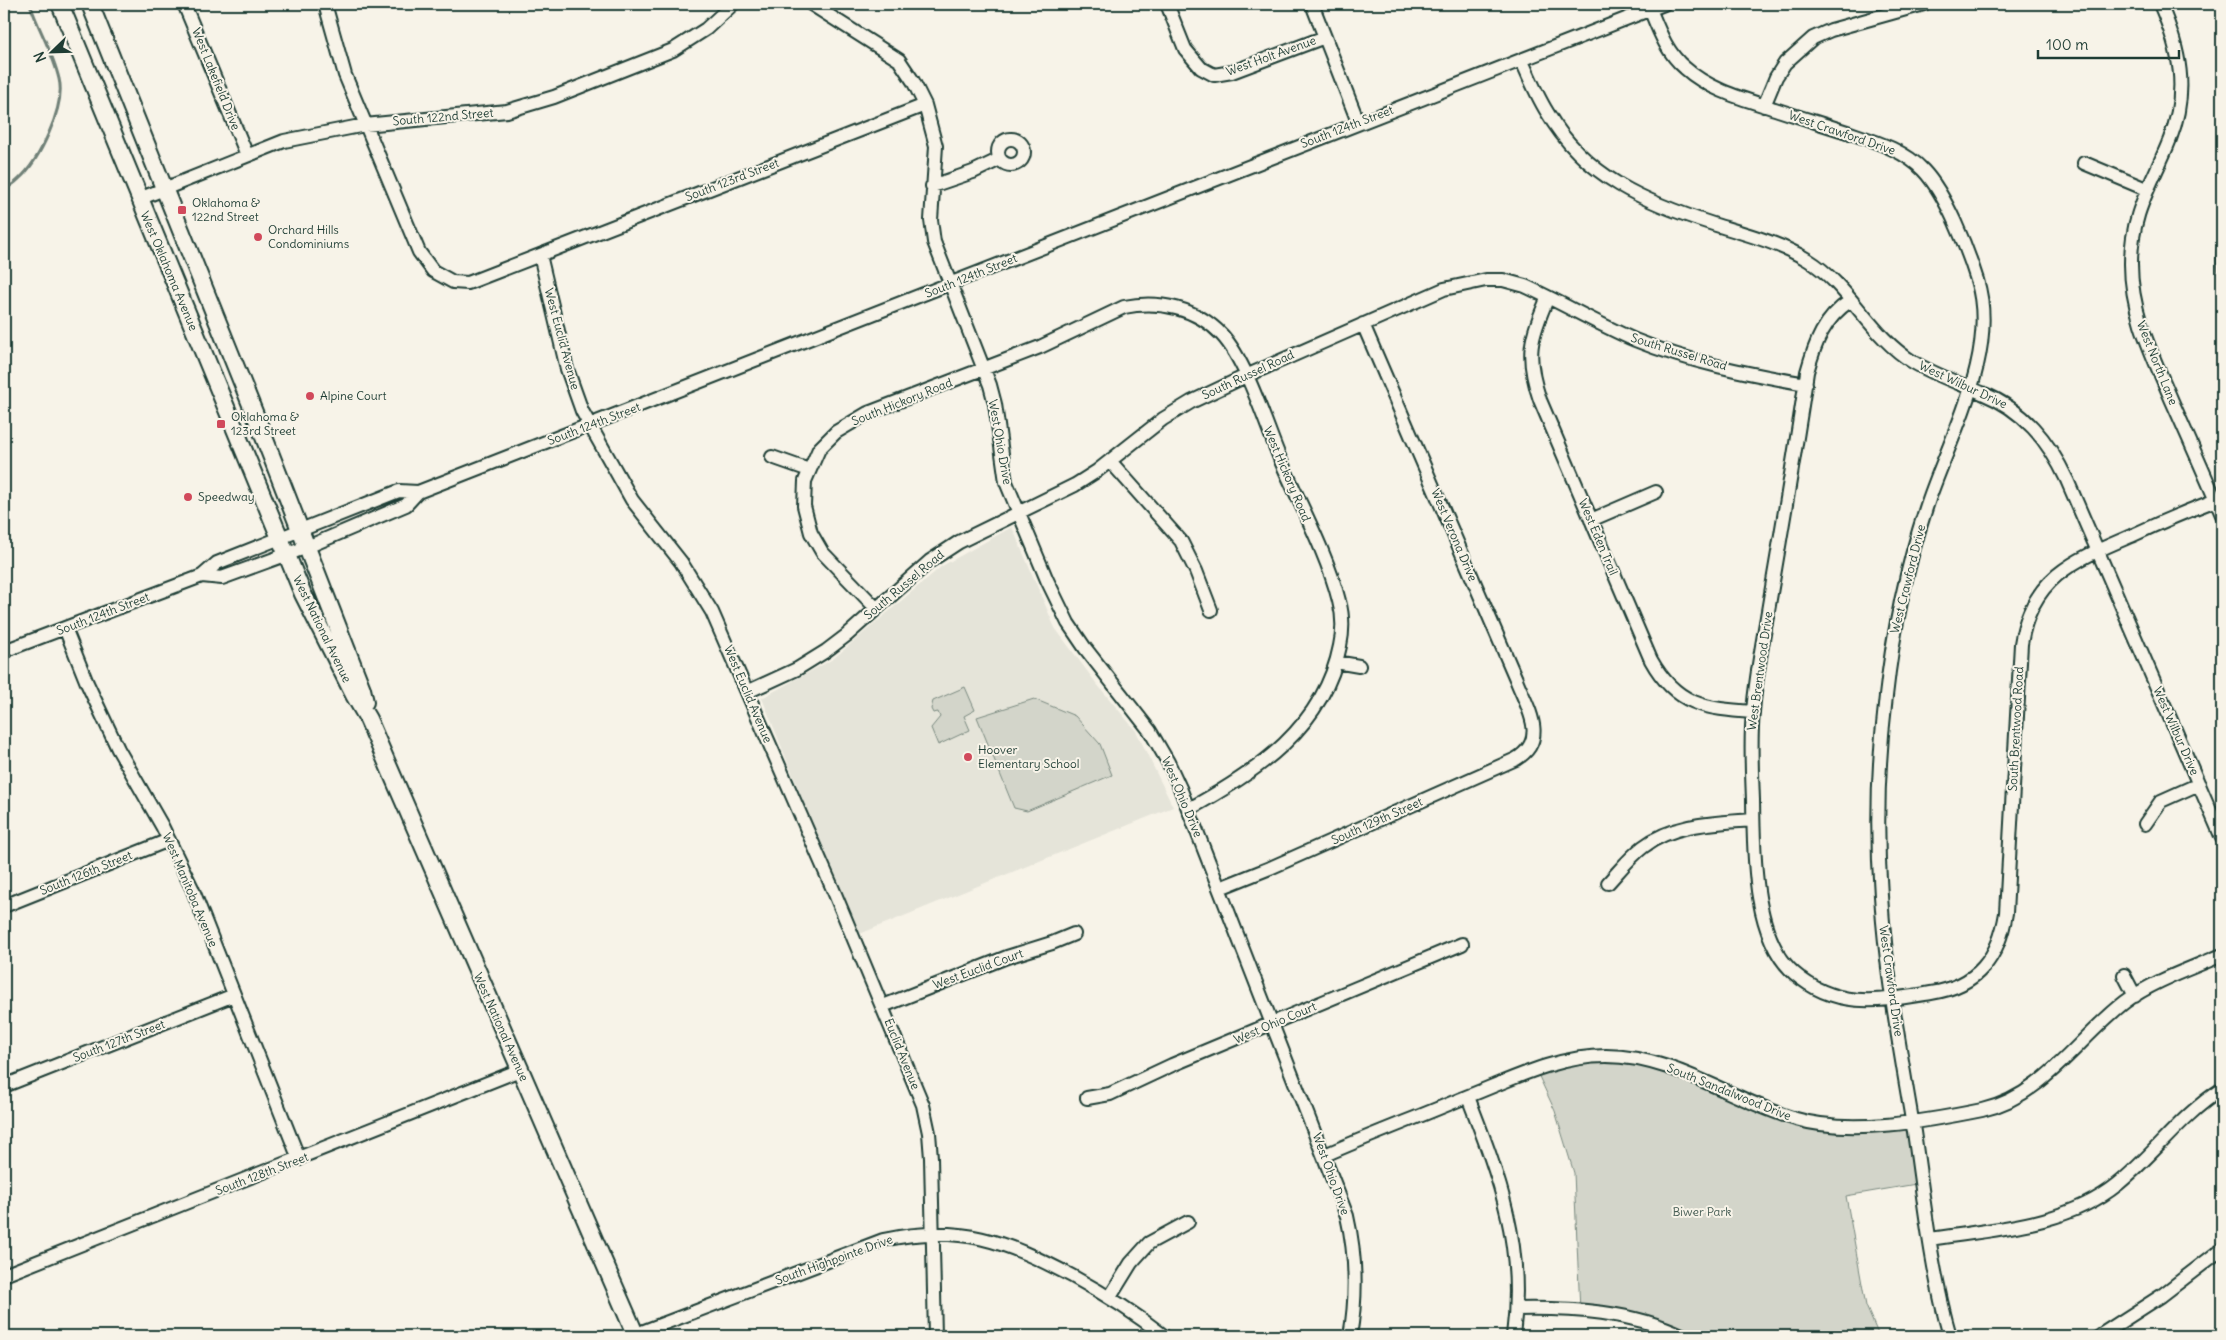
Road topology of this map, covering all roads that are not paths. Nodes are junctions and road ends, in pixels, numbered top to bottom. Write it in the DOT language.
graph roads {
  1 [pos="60,4"];
  2 [pos="90,4"];
  3 [pos="184,4"];
  4 [pos="325,4"];
  5 [pos="733,4"];
  6 [pos="811,4"];
  7 [pos="1167,4"];
  8 [pos="1312,4"];
  9 [pos="1664,4"];
  10 [pos="1924,4"];
  11 [pos="2160,4"];
  12 [pos="1650,9"];
  13 [pos="1325,36"];
  14 [pos="1522,60"];
  15 [pos="925,105"];
  16 [pos="1764,106"];
  17 [pos="1358,122"];
  18 [pos="365,125"];
  19 [pos="247,155"];
  20 [pos="1000,159"];
  21 [pos="2084,163"];
  22 [pos="932,186"];
  23 [pos="165,188"];
  24 [pos="2146,189"];
  25 [pos="139,199"];
  26 [pos="540,255"];
  27 [pos="950,284"];
  28 [pos="1548,297"];
  29 [pos="1850,300"];
  30 [pos="1363,324"];
  31 [pos="984,369"];
  32 [pos="1246,376"];
  33 [pos="1806,384"];
  34 [pos="1970,388"];
  35 [pos="590,426"];
  36 [pos="772,457"];
  37 [pos="1110,460"];
  38 [pos="809,470"];
  39 [pos="418,492"];
  40 [pos="1656,492"];
  41 [pos="2216,500"];
  42 [pos="1018,513"];
  43 [pos="2222,515"];
  44 [pos="1591,520"];
  45 [pos="300,530"];
  46 [pos="279,537"];
  47 [pos="307,547"];
  48 [pos="2097,550"];
  49 [pos="286,554"];
  50 [pos="202,576"];
  51 [pos="876,608"];
  52 [pos="1212,610"];
  53 [pos="65,628"];
  54 [pos="4,652"];
  55 [pos="1336,662"];
  56 [pos="1359,666"];
  57 [pos="748,692"];
  58 [pos="1753,712"];
  59 [pos="368,719"];
  60 [pos="1530,746"];
  61 [pos="2199,784"];
  62 [pos="1189,809"];
  63 [pos="1754,820"];
  64 [pos="2145,824"];
  65 [pos="2222,838"];
  66 [pos="169,840"];
  67 [pos="830,883"];
  68 [pos="1608,883"];
  69 [pos="1220,888"];
  70 [pos="4,906"];
  71 [pos="1074,934"];
  72 [pos="1462,944"];
  73 [pos="2222,955"];
  74 [pos="2124,975"];
  75 [pos="234,995"];
  76 [pos="2135,996"];
  77 [pos="1893,999"];
  78 [pos="883,1006"];
  79 [pos="1273,1025"];
  80 [pos="520,1070"];
  81 [pos="4,1086"];
  82 [pos="2222,1089"];
  83 [pos="1468,1097"];
  84 [pos="1087,1098"];
  85 [pos="1912,1121"];
  86 [pos="1324,1155"];
  87 [pos="299,1159"];
  88 [pos="1188,1222"];
  89 [pos="932,1234"];
  90 [pos="1930,1239"];
  91 [pos="2222,1249"];
  92 [pos="4,1275"];
  93 [pos="1110,1298"];
  94 [pos="1516,1309"];
  95 [pos="635,1336"];
  96 [pos="935,1336"];
  97 [pos="1164,1336"];
  98 [pos="1350,1336"];
  99 [pos="1514,1336"];
  100 [pos="1684,1336"];
  101 [pos="1950,1336"];
  102 [pos="2099,1336"];
  1 -- 25 [label="main road, West Oklahoma Avenue"];
  2 -- 23 [label="main road, West Oklahoma Avenue"];
  3 -- 19 [label="street, West Lakefield Drive"];
  4 -- 18 [label="street"];
  5 -- 18 [label="street, South 122nd Street"];
  6 -- 15 [label="street, West Ohio Drive"];
  7 -- 13 [label="street, West Holt Avenue"];
  8 -- 13 [label="street"];
  9 -- 12 [label="street, South 124th Street"];
  10 -- 16 [label="street"];
  11 -- 24 [label="street, West North Lane"];
  12 -- 14 [label="street, South 124th Street"];
  12 -- 16 [label="street, West Crawford Drive"];
  13 -- 17 [label="street"];
  14 -- 17 [label="street, South 124th Street"];
  14 -- 29 [label="street, West Wilbur Drive"];
  15 -- 22 [label="street, West Ohio Drive"];
  15 -- 26 [label="street, South 123rd Street"];
  16 -- 34 [label="street, West Crawford Drive"];
  17 -- 27 [label="street, South 124th Street"];
  18 -- 19 [label="street, South 122nd Street"];
  18 -- 26 [label="street"];
  19 -- 23 [label="street, South 122nd Street"];
  20 -- 22 [label="street"];
  21 -- 24 [label="street"];
  22 -- 27 [label="street, West Ohio Drive"];
  23 -- 25 [label="street, South 122nd Street"];
  23 -- 45 [label="main road, West Oklahoma Avenue"];
  24 -- 41 [label="street, West North Lane"];
  25 -- 46 [label="main road, West Oklahoma Avenue"];
  26 -- 35 [label="street, West Euclid Avenue"];
  27 -- 31 [label="street, West Ohio Drive"];
  27 -- 35 [label="street, South 124th Street"];
  28 -- 30 [label="street, South Russel Road"];
  28 -- 33 [label="street, South Russel Road"];
  28 -- 44 [label="street, West Eden Trail"];
  29 -- 33 [label="street, West Brentwood Drive"];
  29 -- 34 [label="street, West Wilbur Drive"];
  30 -- 32 [label="street, South Russel Road"];
  30 -- 60 [label="street, West Verona Drive"];
  31 -- 32 [label="street, West Hickory Road"];
  31 -- 38 [label="street, South Hickory Road"];
  31 -- 42 [label="street, West Ohio Drive"];
  32 -- 37 [label="street, South Russel Road"];
  32 -- 55 [label="street, West Hickory Road"];
  33 -- 58 [label="street, West Brentwood Drive"];
  34 -- 48 [label="street, West Wilbur Drive"];
  34 -- 77 [label="street, West Crawford Drive"];
  35 -- 39 [label="street, South 124th Street"];
  35 -- 57 [label="street, West Euclid Avenue"];
  36 -- 38 [label="street"];
  37 -- 42 [label="street, South Russel Road"];
  37 -- 52 [label="street"];
  38 -- 51 [label="street, South Hickory Road"];
  39 -- 45 [label="street, South 124th Street"];
  39 -- 47 [label="street, South 124th Street"];
  40 -- 44 [label="street"];
  41 -- 43 [label="street, West North Lane"];
  41 -- 48 [label="street, South Brentwood Road"];
  42 -- 51 [label="street, South Russel Road"];
  42 -- 62 [label="street, West Ohio Drive"];
  44 -- 58 [label="street, West Eden Trail"];
  45 -- 46 [label="street, South 124th Street"];
  45 -- 47 [label="main road, West National Avenue"];
  46 -- 49 [label="main road, West National Avenue"];
  46 -- 50 [label="street, South 124th Street"];
  47 -- 49 [label="street, South 124th Street"];
  47 -- 59 [label="main road, West National Avenue"];
  48 -- 61 [label="street, West Wilbur Drive"];
  48 -- 77 [label="street, South Brentwood Road"];
  49 -- 50 [label="street, South 124th Street"];
  49 -- 59 [label="main road, West National Avenue"];
  50 -- 53 [label="street, South 124th Street"];
  51 -- 57 [label="street, South Russel Road"];
  53 -- 54 [label="street, South 124th Street"];
  53 -- 66 [label="street, West Manitoba Avenue"];
  55 -- 56 [label="street"];
  55 -- 62 [label="street, West Hickory Road"];
  57 -- 67 [label="street, West Euclid Avenue"];
  58 -- 63 [label="street, West Brentwood Drive"];
  59 -- 80 [label="main road, West National Avenue"];
  60 -- 69 [label="street, South 129th Street"];
  61 -- 64 [label="street"];
  61 -- 65 [label="street, West Wilbur Drive"];
  62 -- 69 [label="street, West Ohio Drive"];
  63 -- 68 [label="street"];
  63 -- 77 [label="street, West Brentwood Drive"];
  66 -- 70 [label="street, South 126th Street"];
  66 -- 75 [label="street, West Manitoba Avenue"];
  67 -- 78 [label="street, Euclid Avenue"];
  69 -- 79 [label="street, West Ohio Drive"];
  71 -- 78 [label="street, West Euclid Court"];
  72 -- 79 [label="street, West Ohio Court"];
  73 -- 76 [label="street, South Sandalwood Drive"];
  74 -- 76 [label="street"];
  75 -- 81 [label="street, South 127th Street"];
  75 -- 87 [label="street, West Manitoba Avenue"];
  76 -- 85 [label="street, South Sandalwood Drive"];
  77 -- 85 [label="street, West Crawford Drive"];
  78 -- 89 [label="street, Euclid Avenue"];
  79 -- 84 [label="street, West Ohio Court"];
  79 -- 86 [label="street, West Ohio Drive"];
  80 -- 87 [label="street, South 128th Street"];
  80 -- 95 [label="main road, West National Avenue"];
  82 -- 90 [label="street"];
  83 -- 85 [label="street, South Sandalwood Drive"];
  83 -- 86 [label="street, South Sandalwood Drive"];
  83 -- 94 [label="street"];
  85 -- 90 [label="street, West Crawford Drive"];
  86 -- 98 [label="street, West Ohio Drive"];
  87 -- 92 [label="street, South 128th Street"];
  88 -- 93 [label="street"];
  89 -- 93 [label="street, South Highpointe Drive"];
  89 -- 95 [label="street, South Highpointe Drive"];
  89 -- 96 [label="street, Euclid Avenue"];
  90 -- 101 [label="street, West Crawford Drive"];
  91 -- 102 [label="street"];
  93 -- 97 [label="street, South Highpointe Drive"];
  94 -- 99 [label="street"];
  94 -- 100 [label="street"];
}
